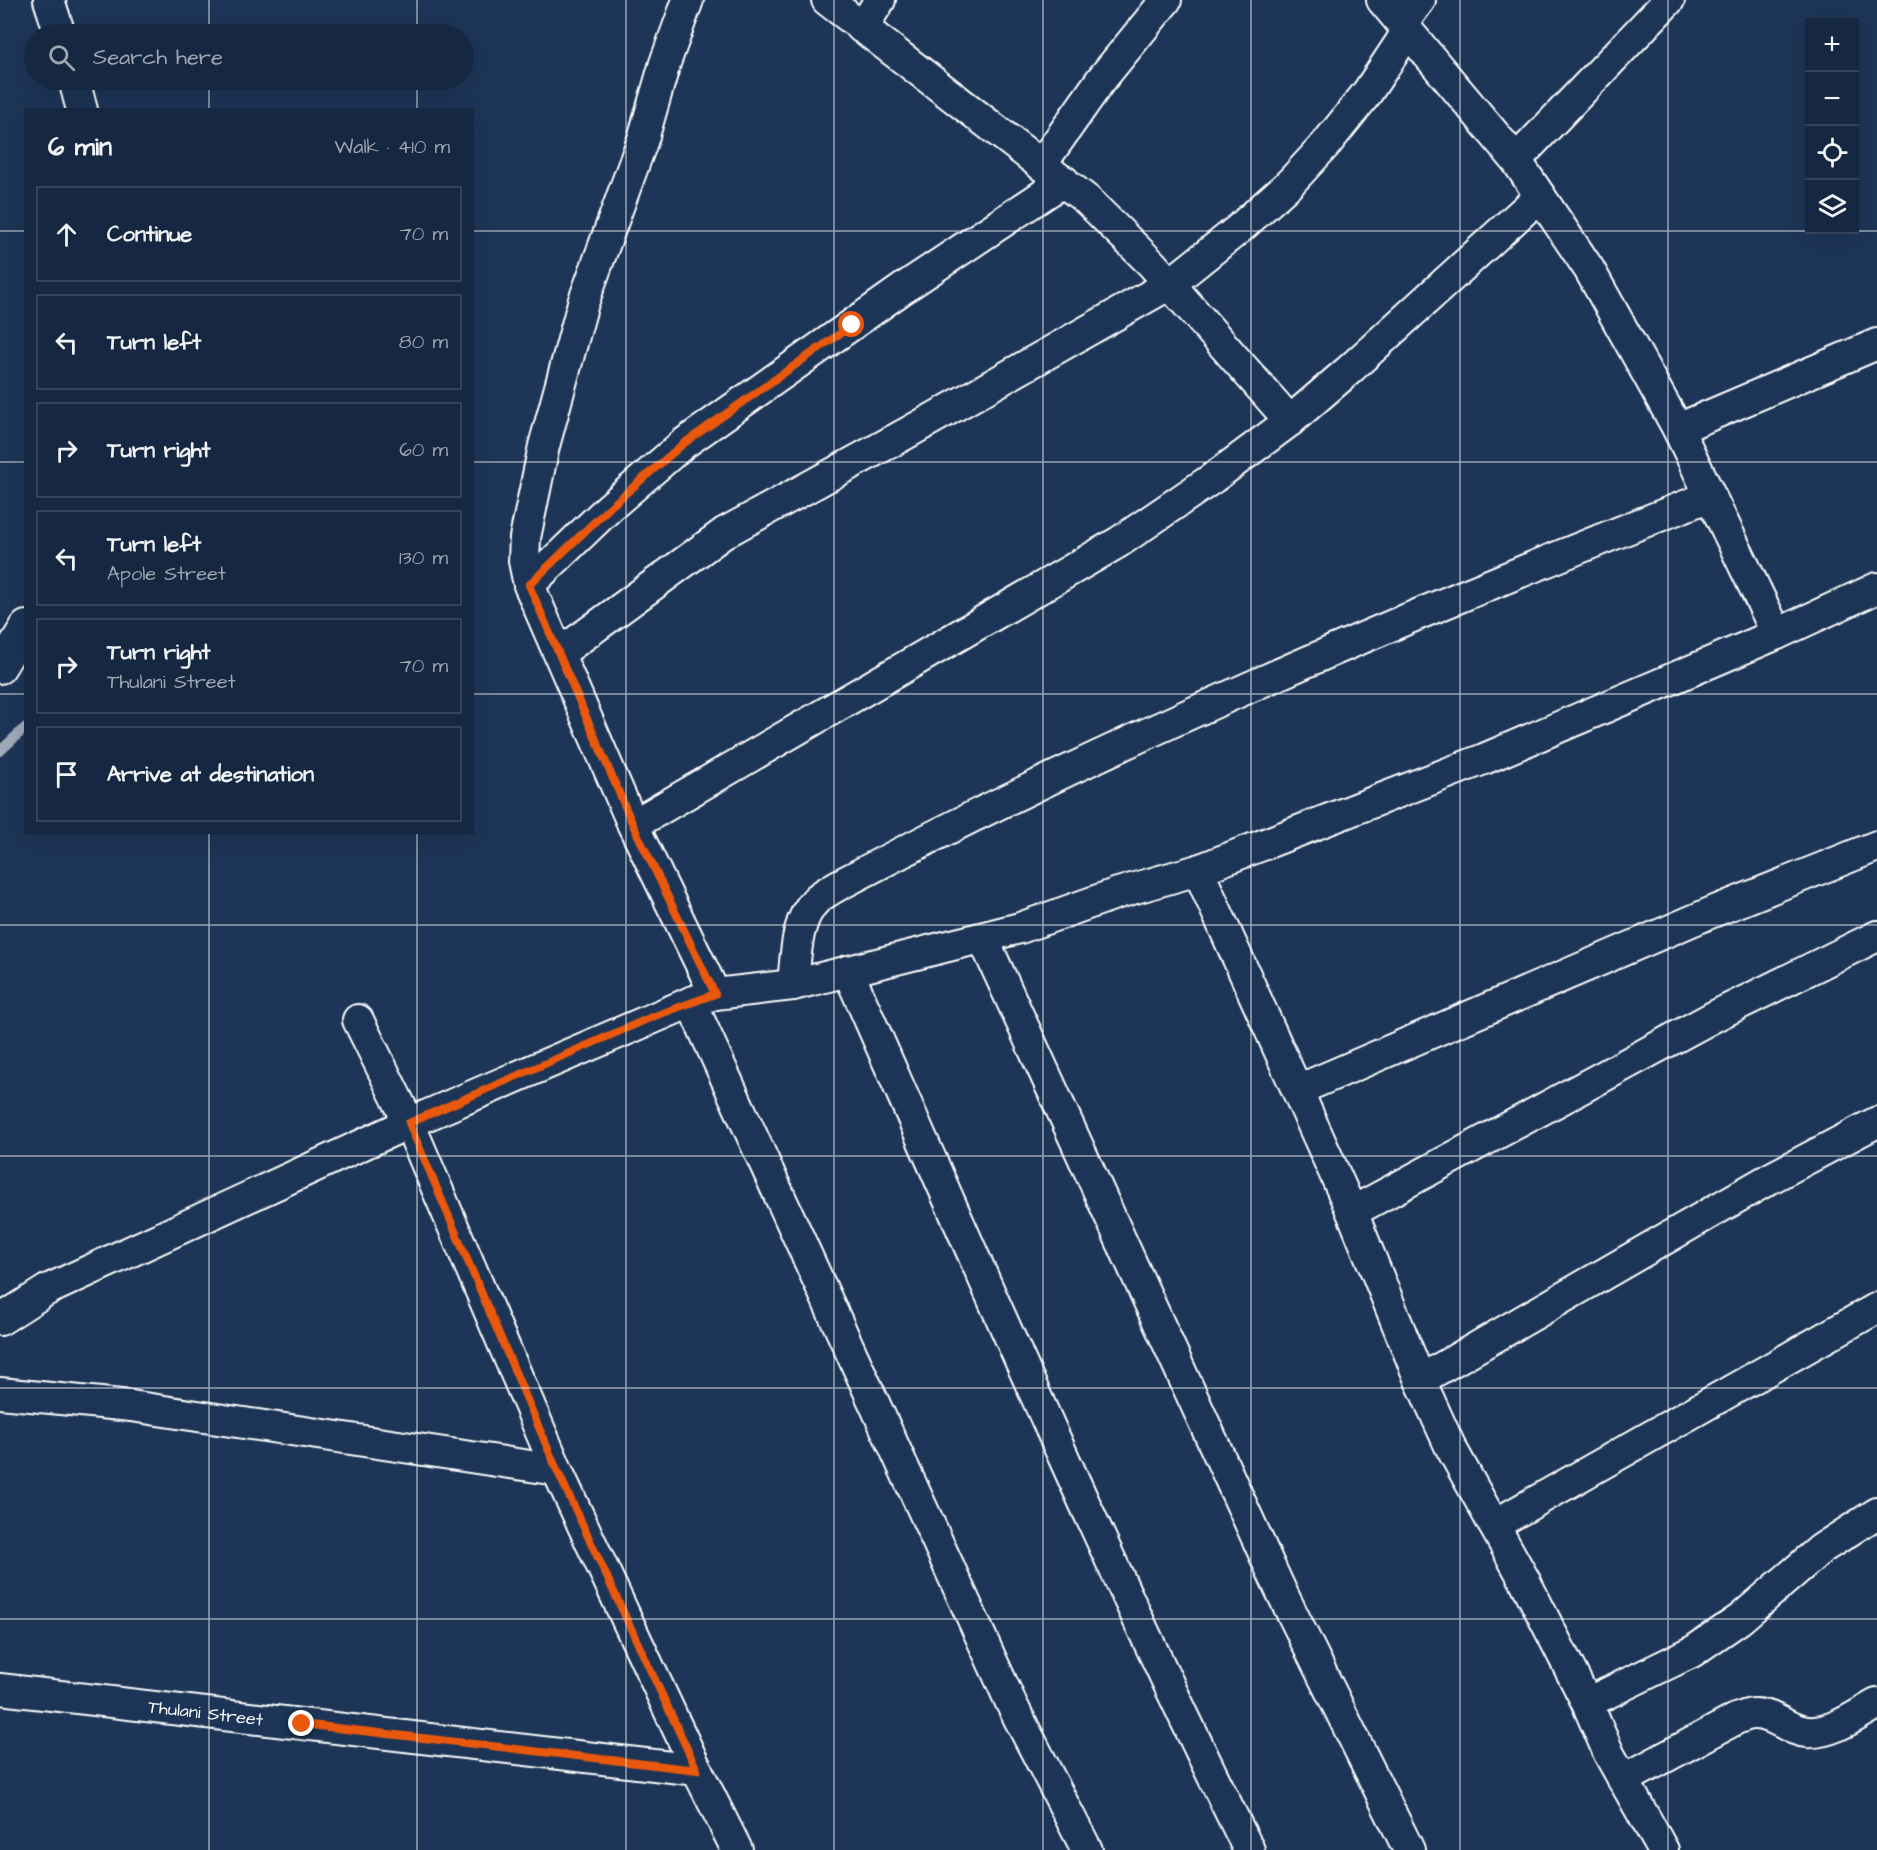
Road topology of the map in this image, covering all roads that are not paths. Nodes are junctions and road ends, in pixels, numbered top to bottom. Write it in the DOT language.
graph roads {
  1 [pos="49,0"];
  2 [pos="688,0"];
  3 [pos="827,0"];
  4 [pos="880,0"];
  5 [pos="1166,0"];
  6 [pos="1382,0"];
  7 [pos="1420,0"];
  8 [pos="1669,0"];
  9 [pos="57,24"];
  10 [pos="861,28"];
  11 [pos="1405,28"];
  12 [pos="77,90"];
  13 [pos="81,108"];
  14 [pos="1516,160"];
  15 [pos="1052,173"];
  16 [pos="1540,196"];
  17 [pos="1170,284"];
  18 [pos="1877,344"];
  19 [pos="1290,421"];
  20 [pos="1678,429"];
  21 [pos="1710,496"];
  22 [pos="529,585"];
  23 [pos="1877,588"];
  24 [pos="24,629"];
  25 [pos="1777,634"];
  26 [pos="560,653"];
  27 [pos="0,668"];
  28 [pos="633,825"];
  29 [pos="1877,846"];
  30 [pos="1198,870"];
  31 [pos="1877,936"];
  32 [pos="983,938"];
  33 [pos="848,971"];
  34 [pos="793,985"];
  35 [pos="703,998"];
  36 [pos="358,1020"];
  37 [pos="1298,1090"];
  38 [pos="1877,1122"];
  39 [pos="409,1123"];
  40 [pos="1352,1212"];
  41 [pos="1877,1308"];
  42 [pos="0,1320"];
  43 [pos="1420,1380"];
  44 [pos="0,1393"];
  45 [pos="557,1470"];
  46 [pos="1877,1513"];
  47 [pos="1494,1524"];
  48 [pos="0,1689"];
  49 [pos="1587,1703"];
  50 [pos="1877,1704"];
  51 [pos="697,1770"];
  52 [pos="1623,1780"];
  53 [pos="737,1850"];
  54 [pos="1087,1850"];
  55 [pos="1249,1850"];
  56 [pos="1409,1850"];
  57 [pos="1663,1850"];
  1 -- 9 [label="street"];
  2 -- 22 [label="street"];
  3 -- 10 [label="street"];
  4 -- 10 [label="street"];
  5 -- 15 [label="street"];
  6 -- 11 [label="street"];
  7 -- 11 [label="street"];
  8 -- 14 [label="street"];
  10 -- 15 [label="street"];
  11 -- 14 [label="street"];
  11 -- 17 [label="street"];
  12 -- 13 [label="street"];
  14 -- 16 [label="street"];
  15 -- 17 [label="street"];
  15 -- 22 [label="street"];
  16 -- 19 [label="street"];
  16 -- 20 [label="street"];
  17 -- 19 [label="street"];
  17 -- 26 [label="street"];
  18 -- 20 [label="street"];
  19 -- 28 [label="street"];
  20 -- 21 [label="street"];
  21 -- 25 [label="street"];
  21 -- 34 [label="street"];
  22 -- 26 [label="street"];
  23 -- 25 [label="street"];
  24 -- 27 [label="street"];
  25 -- 30 [label="street"];
  26 -- 28 [label="street"];
  28 -- 35 [label="street"];
  29 -- 37 [label="street"];
  30 -- 32 [label="street"];
  30 -- 37 [label="street"];
  31 -- 40 [label="street"];
  32 -- 33 [label="street"];
  32 -- 56 [label="street"];
  33 -- 34 [label="street"];
  33 -- 55 [label="street"];
  34 -- 35 [label="street"];
  35 -- 39 [label="street"];
  35 -- 54 [label="street"];
  36 -- 39 [label="street"];
  37 -- 40 [label="street"];
  38 -- 43 [label="street"];
  39 -- 42 [label="street"];
  39 -- 45 [label="street"];
  40 -- 43 [label="street"];
  41 -- 47 [label="street"];
  43 -- 47 [label="street"];
  44 -- 45 [label="street"];
  45 -- 51 [label="street"];
  46 -- 49 [label="street"];
  47 -- 49 [label="street"];
  48 -- 51 [label="street, Thulani Street"];
  49 -- 52 [label="street"];
  50 -- 52 [label="street"];
  51 -- 53 [label="street"];
  52 -- 57 [label="street"];
}
